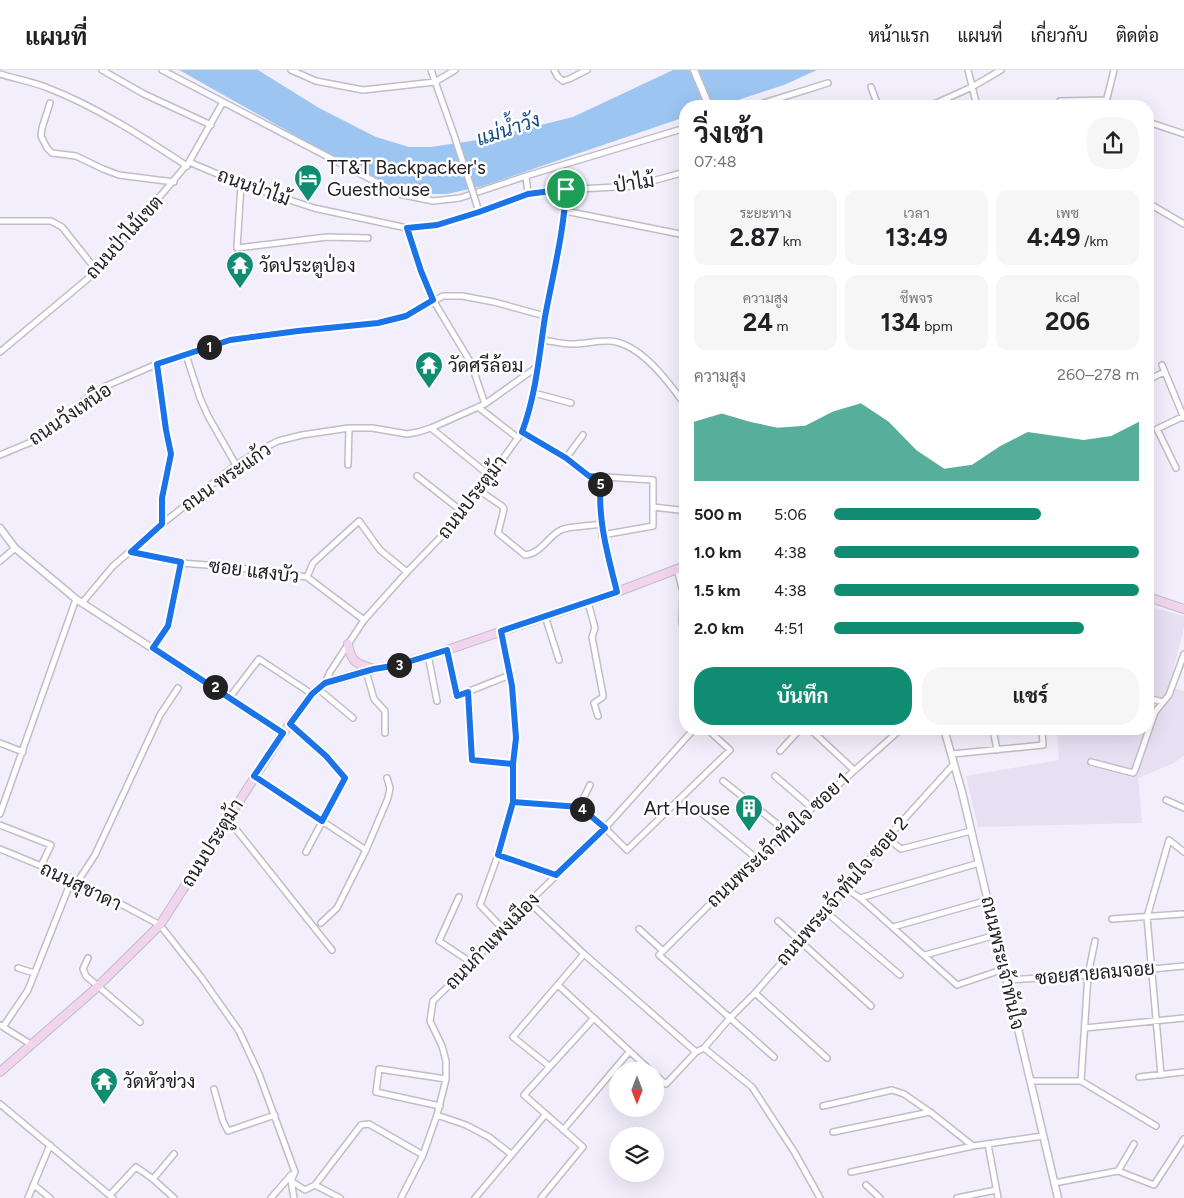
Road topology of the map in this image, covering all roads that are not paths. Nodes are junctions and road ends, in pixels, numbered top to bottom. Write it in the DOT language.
graph roads {
  1 [pos="102,70"];
  2 [pos="162,70"];
  3 [pos="291,70"];
  4 [pos="432,70"];
  5 [pos="455,70"];
  6 [pos="554,70"];
  7 [pos="587,70"];
  8 [pos="694,70"];
  9 [pos="968,70"];
  10 [pos="1001,70"];
  11 [pos="1114,70"];
  12 [pos="0,74"];
  13 [pos="435,82"];
  14 [pos="828,83"];
  15 [pos="871,87"];
  16 [pos="972,87"];
  17 [pos="706,100"];
  18 [pos="773,100"];
  19 [pos="876,100"];
  20 [pos="943,100"];
  21 [pos="975,100"];
  22 [pos="1060,100"];
  23 [pos="1107,100"];
  24 [pos="50,102"];
  25 [pos="223,102"];
  26 [pos="1154,124"];
  27 [pos="211,125"];
  28 [pos="679,130"];
  29 [pos="1184,134"];
  30 [pos="188,164"];
  31 [pos="679,174"];
  32 [pos="526,176"];
  33 [pos="174,182"];
  34 [pos="241,184"];
  35 [pos="566,189"];
  36 [pos="528,194"];
  37 [pos="1154,206"];
  38 [pos="565,211"];
  39 [pos="479,212"];
  40 [pos="0,221"];
  41 [pos="1184,224"];
  42 [pos="407,228"];
  43 [pos="679,234"];
  44 [pos="368,238"];
  45 [pos="97,271"];
  46 [pos="433,300"];
  47 [pos="546,316"];
  48 [pos="542,340"];
  49 [pos="0,352"];
  50 [pos="186,354"];
  51 [pos="157,364"];
  52 [pos="1162,366"];
  53 [pos="537,367"];
  54 [pos="1164,372"];
  55 [pos="1154,377"];
  56 [pos="534,393"];
  57 [pos="679,397"];
  58 [pos="571,403"];
  59 [pos="486,404"];
  60 [pos="478,407"];
  61 [pos="1184,417"];
  62 [pos="349,428"];
  63 [pos="431,428"];
  64 [pos="522,432"];
  65 [pos="583,435"];
  66 [pos="518,438"];
  67 [pos="0,455"];
  68 [pos="566,458"];
  69 [pos="236,465"];
  70 [pos="348,465"];
  71 [pos="1176,468"];
  72 [pos="417,476"];
  73 [pos="490,476"];
  74 [pos="601,477"];
  75 [pos="480,491"];
  76 [pos="653,507"];
  77 [pos="679,510"];
  78 [pos="464,513"];
  79 [pos="162,524"];
  80 [pos="601,524"];
  81 [pos="0,528"];
  82 [pos="602,535"];
  83 [pos="15,548"];
  84 [pos="131,552"];
  85 [pos="0,561"];
  86 [pos="181,562"];
  87 [pos="679,569"];
  88 [pos="407,572"];
  89 [pos="307,577"];
  90 [pos="617,592"];
  91 [pos="1154,598"];
  92 [pos="76,599"];
  93 [pos="588,602"];
  94 [pos="82,603"];
  95 [pos="1184,609"];
  96 [pos="545,616"];
  97 [pos="364,620"];
  98 [pos="501,631"];
  99 [pos="348,644"];
  100 [pos="153,648"];
  101 [pos="447,650"];
  102 [pos="1184,654"];
  103 [pos="428,656"];
  104 [pos="559,660"];
  105 [pos="370,670"];
  106 [pos="510,675"];
  107 [pos="325,683"];
  108 [pos="178,688"];
  109 [pos="314,691"];
  110 [pos="468,692"];
  111 [pos="230,697"];
  112 [pos="1154,700"];
  113 [pos="436,701"];
  114 [pos="1163,702"];
  115 [pos="1154,715"];
  116 [pos="598,716"];
  117 [pos="353,718"];
  118 [pos="290,724"];
  119 [pos="283,733"];
  120 [pos="385,733"];
  121 [pos="689,735"];
  122 [pos="714,735"];
  123 [pos="795,735"];
  124 [pos="816,735"];
  125 [pos="894,735"];
  126 [pos="946,735"];
  127 [pos="994,735"];
  128 [pos="1042,735"];
  129 [pos="1147,735"];
  130 [pos="0,743"];
  131 [pos="997,750"];
  132 [pos="780,751"];
  133 [pos="23,752"];
  134 [pos="952,754"];
  135 [pos="1091,762"];
  136 [pos="513,764"];
  137 [pos="954,764"];
  138 [pos="854,770"];
  139 [pos="254,776"];
  140 [pos="775,776"];
  141 [pos="387,778"];
  142 [pos="723,781"];
  143 [pos="590,785"];
  144 [pos="1166,800"];
  145 [pos="513,802"];
  146 [pos="580,807"];
  147 [pos="812,808"];
  148 [pos="1184,808"];
  149 [pos="698,810"];
  150 [pos="0,814"];
  151 [pos="227,818"];
  152 [pos="322,821"];
  153 [pos="0,825"];
  154 [pos="605,828"];
  155 [pos="786,831"];
  156 [pos="972,831"];
  157 [pos="887,838"];
  158 [pos="0,849"];
  159 [pos="366,850"];
  160 [pos="306,852"];
  161 [pos="1184,852"];
  162 [pos="498,855"];
  163 [pos="756,858"];
  164 [pos="979,863"];
  165 [pos="41,866"];
  166 [pos="556,875"];
  167 [pos="72,879"];
  168 [pos="78,882"];
  169 [pos="845,888"];
  170 [pos="459,897"];
  171 [pos="860,898"];
  172 [pos="988,900"];
  173 [pos="529,902"];
  174 [pos="826,912"];
  175 [pos="1182,914"];
  176 [pos="1147,917"];
  177 [pos="1112,919"];
  178 [pos="321,922"];
  179 [pos="778,922"];
  180 [pos="160,925"];
  181 [pos="893,927"];
  182 [pos="639,929"];
  183 [pos="504,930"];
  184 [pos="996,935"];
  185 [pos="799,941"];
  186 [pos="1095,941"];
  187 [pos="332,950"];
  188 [pos="661,953"];
  189 [pos="584,954"];
  190 [pos="925,956"];
  191 [pos="88,958"];
  192 [pos="472,963"];
  193 [pos="1184,966"];
  194 [pos="18,968"];
  195 [pos="1004,969"];
  196 [pos="1150,969"];
  197 [pos="34,973"];
  198 [pos="900,975"];
  199 [pos="1088,975"];
  200 [pos="1007,980"];
  201 [pos="558,985"];
  202 [pos="97,987"];
  203 [pos="755,993"];
  204 [pos="871,1006"];
  205 [pos="594,1018"];
  206 [pos="730,1018"];
  207 [pos="1184,1018"];
  208 [pos="1155,1020"];
  209 [pos="140,1022"];
  210 [pos="2,1026"];
  211 [pos="1085,1028"];
  212 [pos="32,1045"];
  213 [pos="704,1048"];
  214 [pos="629,1052"];
  215 [pos="696,1052"];
  216 [pos="774,1057"];
  217 [pos="827,1058"];
  218 [pos="641,1062"];
  219 [pos="549,1066"];
  220 [pos="0,1072"];
  221 [pos="1184,1072"];
  222 [pos="1160,1075"];
  223 [pos="1139,1077"];
  224 [pos="446,1079"];
  225 [pos="1030,1081"];
  226 [pos="1082,1081"];
  227 [pos="664,1082"];
  228 [pos="214,1089"];
  229 [pos="0,1104"];
  230 [pos="440,1106"];
  231 [pos="823,1106"];
  232 [pos="930,1112"];
  233 [pos="546,1114"];
  234 [pos="275,1115"];
  235 [pos="438,1115"];
  236 [pos="1156,1126"];
  237 [pos="563,1130"];
  238 [pos="833,1132"];
  239 [pos="1043,1136"];
  240 [pos="1184,1139"];
  241 [pos="988,1144"];
  242 [pos="1134,1144"];
  243 [pos="50,1145"];
  244 [pos="973,1146"];
  245 [pos="174,1154"];
  246 [pos="511,1154"];
  247 [pos="423,1155"];
  248 [pos="1118,1171"];
  249 [pos="295,1172"];
  250 [pos="851,1172"];
  251 [pos="153,1179"];
  252 [pos="291,1181"];
  253 [pos="1054,1183"];
  254 [pos="34,1185"];
  255 [pos="315,1185"];
  256 [pos="866,1185"];
  257 [pos="996,1190"];
  258 [pos="111,1197"];
  259 [pos="28,1198"];
  260 [pos="50,1198"];
  261 [pos="174,1198"];
  262 [pos="271,1198"];
  263 [pos="294,1198"];
  264 [pos="340,1198"];
  265 [pos="400,1198"];
  266 [pos="475,1198"];
  267 [pos="541,1198"];
  268 [pos="820,1198"];
  269 [pos="880,1198"];
  270 [pos="957,1198"];
  271 [pos="998,1198"];
  272 [pos="1058,1198"];
  1 -- 27 [label="street"];
  2 -- 25 [label="street"];
  3 -- 13 [label="street"];
  4 -- 13 [label="street"];
  5 -- 13 [label="street"];
  6 -- 7 [label="street"];
  8 -- 17 [label="street"];
  9 -- 16 [label="street"];
  10 -- 16 [label="street"];
  11 -- 23 [label="street"];
  12 -- 30 [label="street, ถนนป่าไม้"];
  13 -- 39 [label="street, bridge"];
  14 -- 18 [label="street"];
  15 -- 19 [label="street"];
  16 -- 20 [label="street"];
  16 -- 21 [label="street"];
  22 -- 23 [label="street"];
  24 -- 33 [label="street"];
  25 -- 27 [label="street, ถนนป่าไม้เขต"];
  25 -- 32 [label="street"];
  26 -- 29 [label="street"];
  27 -- 30 [label="street, ถนนป่าไม้เขต"];
  28 -- 32 [label="street"];
  30 -- 33 [label="street, ถนนป่าไม้เขต"];
  30 -- 34 [label="street, ถนนป่าไม้"];
  31 -- 35 [label="street, ป่าไม้"];
  32 -- 36 [label="street"];
  33 -- 45 [label="street, ถนนป่าไม้เขต"];
  34 -- 42 [label="street, ถนนป่าไม้"];
  34 -- 44 [label="street"];
  35 -- 36 [label="street, ป่าไม้"];
  35 -- 38 [label="street, ถนนประตูม้า"];
  36 -- 39 [label="street, ป่าไม้"];
  37 -- 41 [label="street"];
  38 -- 43 [label="street"];
  38 -- 47 [label="street, ถนนประตูม้า"];
  39 -- 42 [label="street, ป่าไม้"];
  40 -- 45 [label="street"];
  42 -- 46 [label="street"];
  45 -- 49 [label="street, ถนนป่าไม้เขต"];
  46 -- 47 [label="street, ถนนวังเหนือ"];
  46 -- 50 [label="street, ถนนวังเหนือ"];
  46 -- 59 [label="street"];
  47 -- 48 [label="street, ถนนประตูม้า"];
  48 -- 53 [label="street, ถนนประตูม้า"];
  48 -- 57 [label="street"];
  50 -- 51 [label="street, ถนนวังเหนือ"];
  50 -- 69 [label="street"];
  51 -- 67 [label="street, ถนนวังเหนือ"];
  51 -- 79 [label="street"];
  52 -- 54 [label="street"];
  53 -- 56 [label="street, ถนนประตูม้า"];
  53 -- 59 [label="street, ถนน พระแก้ว"];
  54 -- 55 [label="street"];
  54 -- 61 [label="street"];
  56 -- 58 [label="street"];
  56 -- 64 [label="street, ถนนประตูม้า"];
  59 -- 60 [label="street, ถนน พระแก้ว"];
  60 -- 63 [label="street, ถนน พระแก้ว"];
  60 -- 66 [label="street"];
  61 -- 71 [label="street"];
  62 -- 63 [label="street, ถนน พระแก้ว"];
  62 -- 69 [label="street, ถนน พระแก้ว"];
  62 -- 70 [label="street"];
  63 -- 73 [label="street"];
  64 -- 66 [label="street, ถนนประตูม้า"];
  64 -- 68 [label="street"];
  65 -- 68 [label="street"];
  66 -- 73 [label="street, ถนนประตูม้า"];
  68 -- 74 [label="street"];
  69 -- 79 [label="street, ถนน พระแก้ว"];
  72 -- 78 [label="street"];
  73 -- 75 [label="street, ถนนประตูม้า"];
  74 -- 76 [label="street"];
  74 -- 80 [label="street"];
  75 -- 78 [label="street, ถนนประตูม้า"];
  75 -- 80 [label="street"];
  76 -- 77 [label="street"];
  76 -- 82 [label="street"];
  78 -- 88 [label="street, ถนนประตูม้า"];
  79 -- 84 [label="street, ถนน พระแก้ว"];
  80 -- 82 [label="street"];
  81 -- 83 [label="street"];
  82 -- 90 [label="street"];
  83 -- 85 [label="street"];
  83 -- 92 [label="street"];
  84 -- 86 [label="street, ซอย แสงบัว"];
  84 -- 94 [label="street, ถนน พระแก้ว"];
  86 -- 89 [label="street, ซอย แสงบัว"];
  86 -- 100 [label="street"];
  87 -- 90 [label="main road"];
  88 -- 89 [label="street"];
  88 -- 97 [label="street, ถนนประตูม้า"];
  89 -- 97 [label="street, ซอย แสงบัว"];
  90 -- 93 [label="main road"];
  91 -- 95 [label="main road"];
  92 -- 94 [label="street"];
  92 -- 133 [label="street"];
  93 -- 96 [label="main road"];
  93 -- 116 [label="street"];
  94 -- 100 [label="street"];
  96 -- 98 [label="main road"];
  96 -- 104 [label="street"];
  97 -- 99 [label="street, ถนนประตูม้า"];
  98 -- 101 [label="main road"];
  98 -- 106 [label="street"];
  99 -- 105 [label="main road"];
  99 -- 107 [label="street, ถนนประตูม้า"];
  100 -- 111 [label="street"];
  101 -- 103 [label="main road"];
  101 -- 110 [label="street"];
  102 -- 114 [label="street"];
  103 -- 105 [label="main road"];
  103 -- 113 [label="street"];
  105 -- 107 [label="main road"];
  105 -- 120 [label="street"];
  106 -- 110 [label="street"];
  106 -- 136 [label="street"];
  107 -- 109 [label="main road, ถนนประตูม้า"];
  108 -- 168 [label="street"];
  109 -- 111 [label="street"];
  109 -- 117 [label="street"];
  109 -- 118 [label="main road, ถนนประตูม้า"];
  110 -- 136 [label="street"];
  111 -- 119 [label="street"];
  112 -- 114 [label="street"];
  114 -- 115 [label="street"];
  118 -- 119 [label="main road, ถนนประตูม้า"];
  118 -- 152 [label="street"];
  119 -- 139 [label="main road, ถนนประตูม้า"];
  121 -- 154 [label="street, ถนนกำแพงเมือง"];
  122 -- 154 [label="street"];
  123 -- 132 [label="street"];
  124 -- 138 [label="street"];
  125 -- 138 [label="street, ถนนพระเจ้าทันใจ ซอย 1"];
  126 -- 134 [label="street, ถนนพระเจ้าทันใจ"];
  127 -- 131 [label="street"];
  128 -- 131 [label="street"];
  129 -- 135 [label="street"];
  130 -- 133 [label="street"];
  131 -- 134 [label="street"];
  133 -- 150 [label="street"];
  134 -- 137 [label="street, ถนนพระเจ้าทันใจ"];
  136 -- 145 [label="street"];
  137 -- 156 [label="street, ถนนพระเจ้าทันใจ"];
  137 -- 157 [label="street, ถนนพระเจ้าทันใจ ซอย 2"];
  138 -- 147 [label="street, ถนนพระเจ้าทันใจ ซอย 1"];
  139 -- 151 [label="main road, ถนนประตูม้า"];
  139 -- 152 [label="street"];
  140 -- 147 [label="street"];
  141 -- 159 [label="street"];
  142 -- 155 [label="street"];
  143 -- 146 [label="street"];
  144 -- 148 [label="street"];
  145 -- 146 [label="street"];
  145 -- 162 [label="street"];
  146 -- 154 [label="street"];
  147 -- 155 [label="street, ถนนพระเจ้าทันใจ ซอย 1"];
  149 -- 163 [label="street"];
  151 -- 180 [label="main road, ถนนประตูม้า"];
  151 -- 187 [label="street"];
  152 -- 159 [label="street"];
  152 -- 160 [label="street"];
  153 -- 165 [label="street"];
  154 -- 166 [label="street, ถนนกำแพงเมือง"];
  155 -- 163 [label="street, ถนนพระเจ้าทันใจ ซอย 1"];
  156 -- 157 [label="street"];
  156 -- 164 [label="street, ถนนพระเจ้าทันใจ"];
  157 -- 169 [label="street, ถนนพระเจ้าทันใจ ซอย 2"];
  158 -- 165 [label="street, ถนนสุชาดา"];
  159 -- 178 [label="street"];
  161 -- 176 [label="street"];
  162 -- 166 [label="street"];
  162 -- 183 [label="street"];
  163 -- 188 [label="street, ถนนพระเจ้าทันใจ ซอย 1"];
  164 -- 171 [label="street"];
  164 -- 172 [label="street, ถนนพระเจ้าทันใจ"];
  165 -- 167 [label="street, ถนนสุชาดา"];
  166 -- 173 [label="street, ถนนกำแพงเมือง"];
  167 -- 168 [label="street, ถนนสุชาดา"];
  167 -- 197 [label="street"];
  168 -- 180 [label="street, ถนนสุชาดา"];
  169 -- 171 [label="street"];
  169 -- 174 [label="street, ถนนพระเจ้าทันใจ ซอย 2"];
  170 -- 192 [label="street"];
  171 -- 181 [label="street"];
  172 -- 181 [label="street"];
  172 -- 184 [label="street, ถนนพระเจ้าทันใจ"];
  173 -- 183 [label="street, ถนนกำแพงเมือง"];
  173 -- 189 [label="street"];
  174 -- 185 [label="street, ถนนพระเจ้าทันใจ ซอย 2"];
  174 -- 198 [label="street"];
  175 -- 176 [label="street"];
  176 -- 177 [label="street"];
  176 -- 196 [label="street"];
  179 -- 185 [label="street"];
  180 -- 202 [label="main road, ถนนประตูม้า"];
  180 -- 234 [label="street"];
  181 -- 190 [label="street"];
  182 -- 188 [label="street"];
  183 -- 192 [label="street, ถนนกำแพงเมือง"];
  184 -- 190 [label="street"];
  184 -- 195 [label="street, ถนนพระเจ้าทันใจ"];
  185 -- 203 [label="street, ถนนพระเจ้าทันใจ ซอย 2"];
  185 -- 204 [label="street"];
  186 -- 199 [label="street"];
  188 -- 206 [label="street"];
  189 -- 201 [label="street"];
  189 -- 215 [label="street"];
  190 -- 195 [label="street"];
  191 -- 202 [label="street"];
  192 -- 224 [label="street, ถนนกำแพงเมือง"];
  193 -- 196 [label="street, ซอยสายลมจอย"];
  194 -- 197 [label="street"];
  195 -- 200 [label="street, ถนนพระเจ้าทันใจ"];
  196 -- 199 [label="street, ซอยสายลมจอย"];
  196 -- 208 [label="street"];
  197 -- 210 [label="street"];
  199 -- 200 [label="street, ซอยสายลมจอย"];
  199 -- 211 [label="street"];
  200 -- 225 [label="street, ถนนพระเจ้าทันใจ"];
  201 -- 205 [label="street"];
  201 -- 219 [label="street"];
  202 -- 209 [label="street"];
  202 -- 212 [label="main road, ถนนประตูม้า"];
  203 -- 206 [label="street, ถนนพระเจ้าทันใจ ซอย 2"];
  203 -- 217 [label="street"];
  205 -- 214 [label="street"];
  205 -- 219 [label="street"];
  206 -- 213 [label="street, ถนนพระเจ้าทันใจ ซอย 2"];
  206 -- 216 [label="street"];
  207 -- 208 [label="street"];
  208 -- 211 [label="street"];
  208 -- 222 [label="street"];
  210 -- 212 [label="street"];
  211 -- 226 [label="street"];
  212 -- 220 [label="main road, ถนนประตูม้า"];
  213 -- 215 [label="street, ถนนพระเจ้าทันใจ ซอย 2"];
  213 -- 268 [label="street"];
  214 -- 218 [label="street"];
  214 -- 237 [label="street"];
  215 -- 227 [label="street, ถนนพระเจ้าทันใจ ซอย 2"];
  219 -- 233 [label="street"];
  221 -- 222 [label="street"];
  222 -- 223 [label="street"];
  224 -- 230 [label="street, ถนนกำแพงเมือง"];
  224 -- 230 [label="street"];
  225 -- 226 [label="street"];
  225 -- 239 [label="street, ถนนพระเจ้าทันใจ"];
  226 -- 236 [label="street"];
  228 -- 234 [label="street"];
  229 -- 243 [label="street"];
  230 -- 235 [label="street, ถนนกำแพงเมือง"];
  231 -- 232 [label="street"];
  232 -- 238 [label="street"];
  232 -- 244 [label="street"];
  233 -- 237 [label="street"];
  233 -- 246 [label="street"];
  234 -- 249 [label="street"];
  235 -- 246 [label="street"];
  235 -- 247 [label="street, ถนนกำแพงเมือง"];
  237 -- 267 [label="street"];
  239 -- 241 [label="street"];
  239 -- 253 [label="street, ถนนพระเจ้าทันใจ"];
  240 -- 248 [label="street"];
  241 -- 244 [label="street"];
  241 -- 257 [label="street"];
  242 -- 248 [label="street"];
  243 -- 254 [label="street"];
  243 -- 258 [label="street"];
  244 -- 250 [label="street"];
  245 -- 251 [label="street"];
  246 -- 266 [label="street"];
  247 -- 255 [label="street"];
  247 -- 265 [label="street, ถนนกำแพงเมือง"];
  248 -- 253 [label="street"];
  249 -- 252 [label="street"];
  249 -- 262 [label="street"];
  251 -- 258 [label="street"];
  251 -- 261 [label="street"];
  252 -- 255 [label="street"];
  252 -- 263 [label="street"];
  253 -- 272 [label="street, ถนนพระเจ้าทันใจ"];
  254 -- 259 [label="street"];
  254 -- 260 [label="street"];
  255 -- 264 [label="street"];
  256 -- 269 [label="street"];
  257 -- 270 [label="street"];
  257 -- 271 [label="street"];
}
